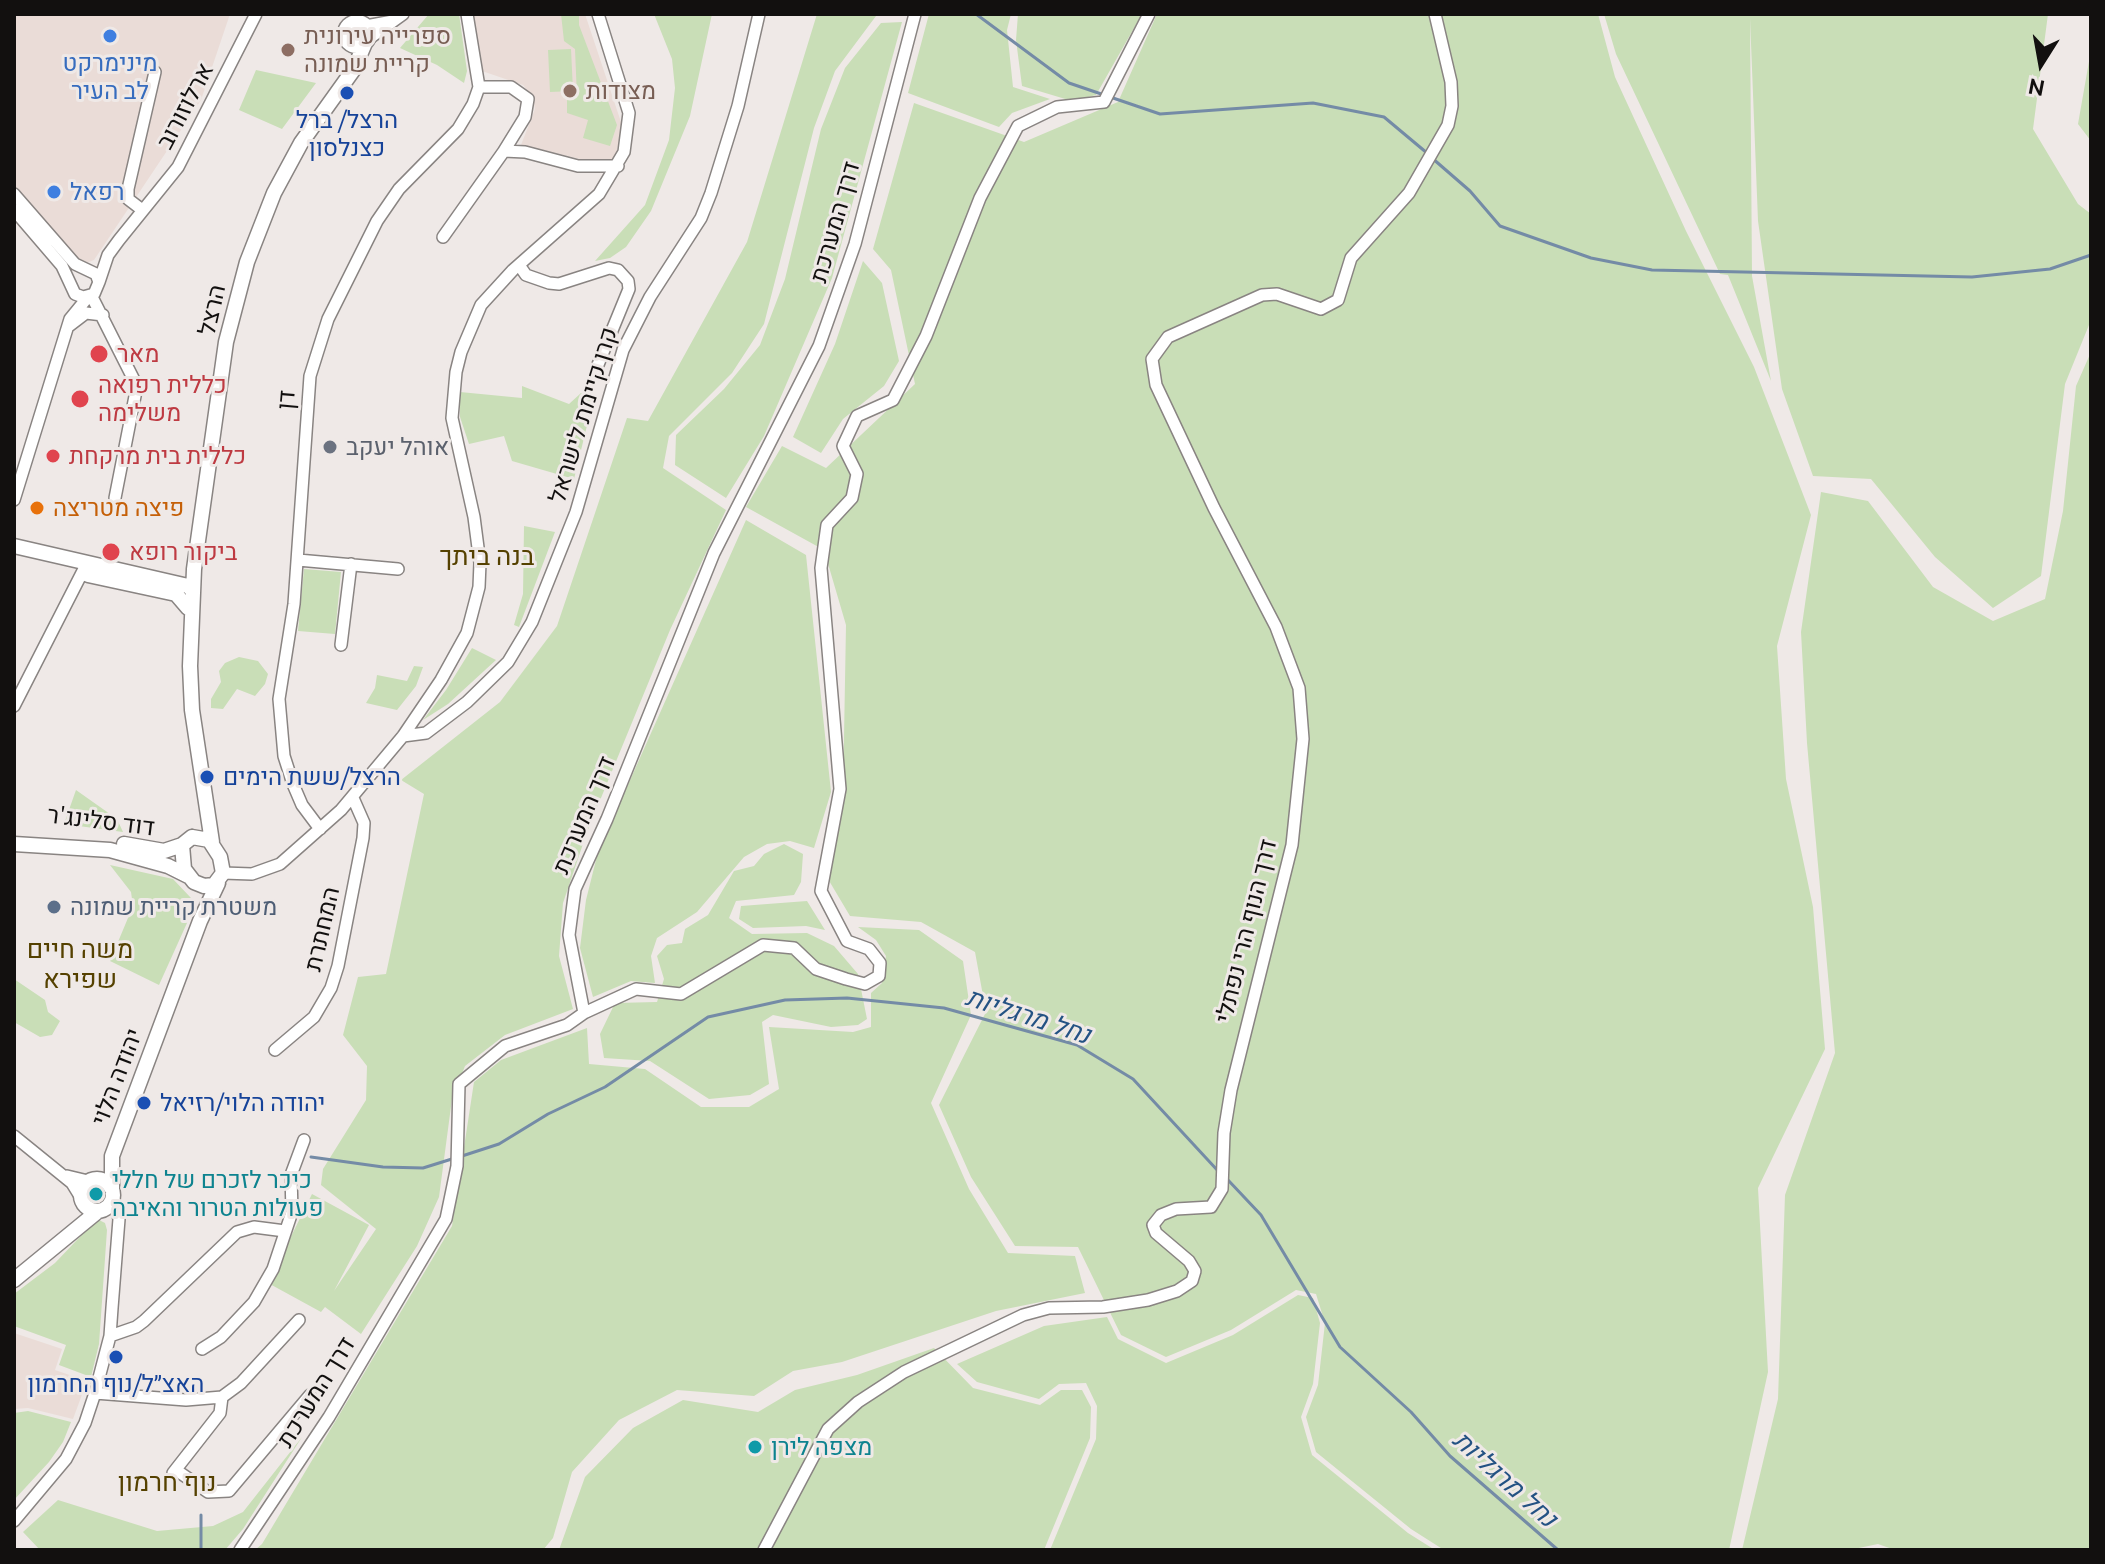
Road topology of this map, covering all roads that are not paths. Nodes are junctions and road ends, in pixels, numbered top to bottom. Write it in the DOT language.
graph roads {
  1 [pos="256,14"];
  2 [pos="467,14"];
  3 [pos="598,14"];
  4 [pos="759,14"];
  5 [pos="915,14"];
  6 [pos="1149,14"];
  7 [pos="1435,14"];
  8 [pos="398,18"];
  9 [pos="347,27"];
  10 [pos="364,29"];
  11 [pos="155,72"];
  12 [pos="343,84"];
  13 [pos="479,87"];
  14 [pos="504,151"];
  15 [pos="618,166"];
  16 [pos="14,194"];
  17 [pos="141,209"];
  18 [pos="14,210"];
  19 [pos="443,237"];
  20 [pos="108,255"];
  21 [pos="519,265"];
  22 [pos="85,268"];
  23 [pos="71,285"];
  24 [pos="93,291"];
  25 [pos="103,315"];
  26 [pos="68,324"];
  27 [pos="595,372"];
  28 [pos="115,498"];
  29 [pos="14,500"];
  30 [pos="14,546"];
  31 [pos="14,556"];
  32 [pos="298,560"];
  33 [pos="351,564"];
  34 [pos="85,569"];
  35 [pos="398,569"];
  36 [pos="191,589"];
  37 [pos="188,608"];
  38 [pos="341,645"];
  39 [pos="190,666"];
  40 [pos="18,683"];
  41 [pos="14,706"];
  42 [pos="403,736"];
  43 [pos="200,770"];
  44 [pos="353,798"];
  45 [pos="320,829"];
  46 [pos="14,835"];
  47 [pos="185,842"];
  48 [pos="212,842"];
  49 [pos="14,844"];
  50 [pos="221,878"];
  51 [pos="191,879"];
  52 [pos="198,924"];
  53 [pos="584,1013"];
  54 [pos="275,1050"];
  55 [pos="14,1136"];
  56 [pos="304,1140"];
  57 [pos="112,1156"];
  58 [pos="63,1175"];
  59 [pos="91,1180"];
  60 [pos="112,1193"];
  61 [pos="81,1198"];
  62 [pos="100,1211"];
  63 [pos="119,1226"];
  64 [pos="285,1231"];
  65 [pos="67,1240"];
  66 [pos="14,1280"];
  67 [pos="299,1320"];
  68 [pos="110,1336"];
  69 [pos="202,1349"];
  70 [pos="95,1393"];
  71 [pos="310,1395"];
  72 [pos="222,1397"];
  73 [pos="14,1521"];
  74 [pos="240,1550"];
  75 [pos="764,1550"];
  1 -- 17 [label="street, ארלוזורוב"];
  2 -- 13 [label="street"];
  3 -- 15 [label="street"];
  4 -- 42 [label="street, קרן קיימת לישראל"];
  5 -- 53 [label="street, דרך המערכת"];
  6 -- 53 [label="street"];
  7 -- 75 [label="street, דרך הנוף הרי נפתלי"];
  8 -- 10 [label="street"];
  9 -- 10 [label="street"];
  9 -- 10 [label="street"];
  9 -- 12 [label="street, הרצל"];
  10 -- 12 [label="street, הרצל"];
  11 -- 17 [label="street, ארלוזורוב"];
  12 -- 36 [label="street, הרצל"];
  13 -- 14 [label="street"];
  13 -- 32 [label="street, דן"];
  14 -- 15 [label="street"];
  14 -- 19 [label="street"];
  15 -- 21 [label="street"];
  16 -- 22 [label="street"];
  17 -- 20 [label="street, ארלוזורוב"];
  18 -- 23 [label="street"];
  20 -- 22 [label="street, ארלוזורוב"];
  20 -- 24 [label="street, ארלוזורוב"];
  21 -- 27 [label="street"];
  21 -- 42 [label="street"];
  22 -- 23 [label="street, ארלוזורוב"];
  22 -- 24 [label="street"];
  23 -- 24 [label="street"];
  23 -- 26 [label="street, ארלוזורוב"];
  24 -- 25 [label="street"];
  24 -- 26 [label="street, ארלוזורוב"];
  25 -- 26 [label="street"];
  25 -- 28 [label="street"];
  26 -- 29 [label="street, ארלוזורוב"];
  30 -- 34 [label="street"];
  31 -- 34 [label="street"];
  32 -- 33 [label="street"];
  32 -- 45 [label="street, דן"];
  33 -- 35 [label="street"];
  33 -- 38 [label="street"];
  34 -- 36 [label="street"];
  34 -- 37 [label="street"];
  34 -- 40 [label="street"];
  36 -- 37 [label="street, הרצל"];
  36 -- 39 [label="street, הרצל"];
  37 -- 39 [label="street, הרצל"];
  39 -- 43 [label="street, הרצל"];
  40 -- 41 [label="street"];
  42 -- 44 [label="street"];
  43 -- 47 [label="street, הרצל"];
  43 -- 48 [label="street, הרצל"];
  44 -- 45 [label="street"];
  44 -- 54 [label="street, המחתרת"];
  45 -- 50 [label="street"];
  46 -- 47 [label="street, דוד סלינג'ר"];
  47 -- 48 [label="street"];
  47 -- 51 [label="street"];
  48 -- 50 [label="street"];
  49 -- 51 [label="street, דוד סלינג'ר"];
  50 -- 51 [label="street"];
  50 -- 52 [label="street, יהודה הלוי"];
  51 -- 52 [label="street, יהודה הלוי"];
  52 -- 57 [label="street, יהודה הלוי"];
  53 -- 74 [label="street, דרך המערכת"];
  55 -- 58 [label="street"];
  56 -- 64 [label="street"];
  57 -- 59 [label="street, יהודה הלוי"];
  57 -- 60 [label="street, יהודה הלוי"];
  58 -- 59 [label="street"];
  58 -- 61 [label="street"];
  59 -- 60 [label="street"];
  59 -- 61 [label="street"];
  60 -- 62 [label="street"];
  60 -- 63 [label="street"];
  61 -- 62 [label="street"];
  61 -- 65 [label="street"];
  62 -- 63 [label="street"];
  62 -- 65 [label="street"];
  63 -- 68 [label="street"];
  64 -- 68 [label="street"];
  64 -- 69 [label="street"];
  65 -- 66 [label="street"];
  67 -- 72 [label="street"];
  68 -- 70 [label="street"];
  70 -- 72 [label="street"];
  70 -- 73 [label="street"];
  71 -- 72 [label="street"];
}
